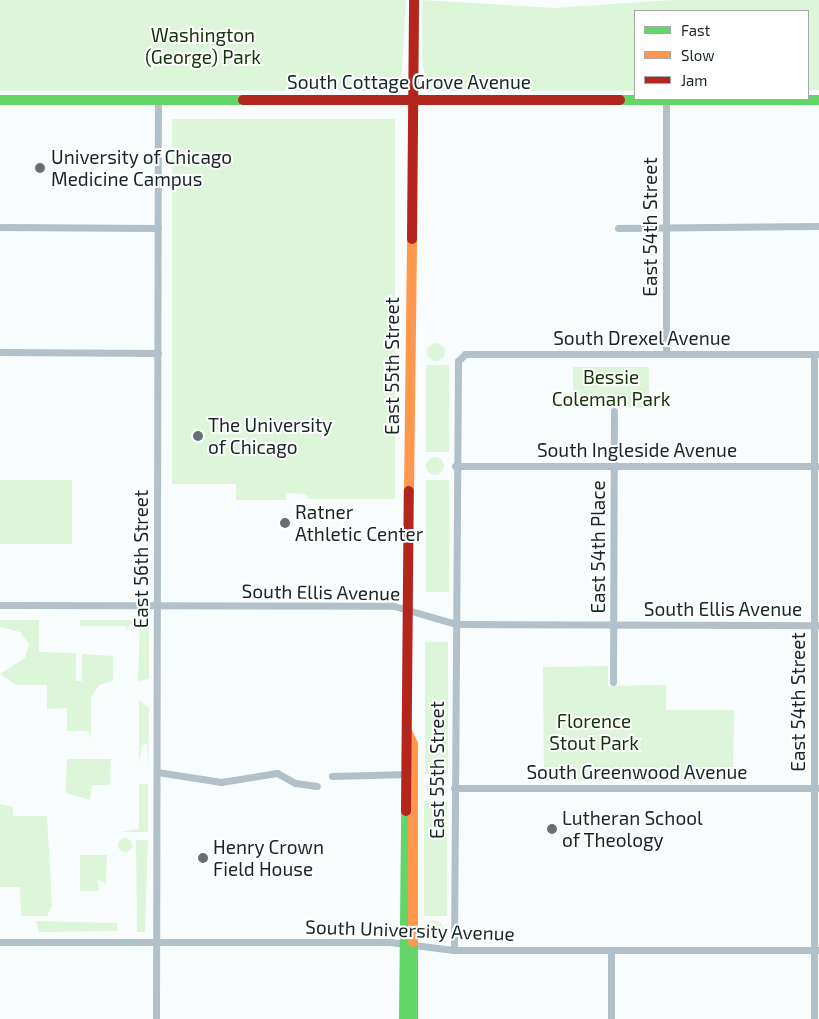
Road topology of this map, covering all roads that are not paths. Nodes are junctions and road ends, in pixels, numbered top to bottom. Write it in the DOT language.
graph roads {
  1 [pos="414,0"];
  2 [pos="0,100"];
  3 [pos="158,100"];
  4 [pos="412,100"];
  5 [pos="666,100"];
  6 [pos="819,100"];
  7 [pos="819,226"];
  8 [pos="0,227"];
  9 [pos="666,227"];
  10 [pos="158,228"];
  11 [pos="618,228"];
  12 [pos="0,352"];
  13 [pos="158,353"];
  14 [pos="465,354"];
  15 [pos="666,354"];
  16 [pos="817,354"];
  17 [pos="614,411"];
  18 [pos="455,466"];
  19 [pos="614,466"];
  20 [pos="817,466"];
  21 [pos="0,606"];
  22 [pos="157,606"];
  23 [pos="408,610"];
  24 [pos="456,624"];
  25 [pos="613,625"];
  26 [pos="816,625"];
  27 [pos="613,682"];
  28 [pos="157,772"];
  29 [pos="409,774"];
  30 [pos="332,776"];
  31 [pos="318,786"];
  32 [pos="454,788"];
  33 [pos="816,788"];
  34 [pos="0,942"];
  35 [pos="156,942"];
  36 [pos="409,946"];
  37 [pos="454,950"];
  38 [pos="816,950"];
  39 [pos="611,952"];
  40 [pos="156,1019"];
  41 [pos="404,1019"];
  42 [pos="413,1019"];
  43 [pos="612,1019"];
  44 [pos="814,1019"];
  1 -- 4 [label="street, East 55th Street"];
  2 -- 3 [label="street, South Cottage Grove Avenue"];
  3 -- 4 [label="street, South Cottage Grove Avenue"];
  3 -- 10 [label="street, East 56th Street"];
  4 -- 5 [label="street, South Cottage Grove Avenue"];
  4 -- 23 [label="street, East 55th Street"];
  5 -- 6 [label="street, South Cottage Grove Avenue"];
  5 -- 9 [label="street, East 54th Street"];
  7 -- 9 [label="street"];
  8 -- 10 [label="street"];
  9 -- 11 [label="street"];
  9 -- 15 [label="street, East 54th Street"];
  10 -- 13 [label="street, East 56th Street"];
  12 -- 13 [label="street"];
  13 -- 22 [label="street, East 56th Street"];
  14 -- 15 [label="street, South Drexel Avenue"];
  14 -- 18 [label="street, East 55th Street"];
  15 -- 16 [label="street, South Drexel Avenue"];
  16 -- 20 [label="street, East 54th Street"];
  17 -- 19 [label="street, East 54th Place"];
  18 -- 19 [label="street, South Ingleside Avenue"];
  18 -- 24 [label="street, East 55th Street"];
  19 -- 20 [label="street, South Ingleside Avenue"];
  19 -- 25 [label="street, East 54th Place"];
  20 -- 26 [label="street, East 54th Street"];
  21 -- 22 [label="street, South Ellis Avenue"];
  22 -- 23 [label="street, South Ellis Avenue"];
  22 -- 28 [label="street, East 56th Street"];
  23 -- 24 [label="street, South Ellis Avenue"];
  23 -- 29 [label="street, East 55th Street"];
  24 -- 25 [label="street, South Ellis Avenue"];
  24 -- 32 [label="street, East 55th Street"];
  25 -- 26 [label="street, South Ellis Avenue"];
  25 -- 27 [label="street, East 54th Place"];
  26 -- 33 [label="street, East 54th Street"];
  28 -- 31 [label="street"];
  28 -- 35 [label="street, East 56th Street"];
  29 -- 30 [label="street"];
  29 -- 36 [label="street, East 55th Street"];
  32 -- 33 [label="street, South Greenwood Avenue"];
  32 -- 37 [label="street, East 55th Street"];
  33 -- 38 [label="street, East 54th Street"];
  34 -- 35 [label="street, South University Avenue"];
  35 -- 36 [label="street, South University Avenue"];
  35 -- 40 [label="street, East 56th Street"];
  36 -- 37 [label="street, South University Avenue"];
  36 -- 41 [label="street, East 55th Street"];
  36 -- 42 [label="street, East 55th Street"];
  37 -- 39 [label="street, South University Avenue"];
  38 -- 39 [label="street, South University Avenue"];
  38 -- 44 [label="street, East 54th Street"];
  39 -- 43 [label="street"];
}
